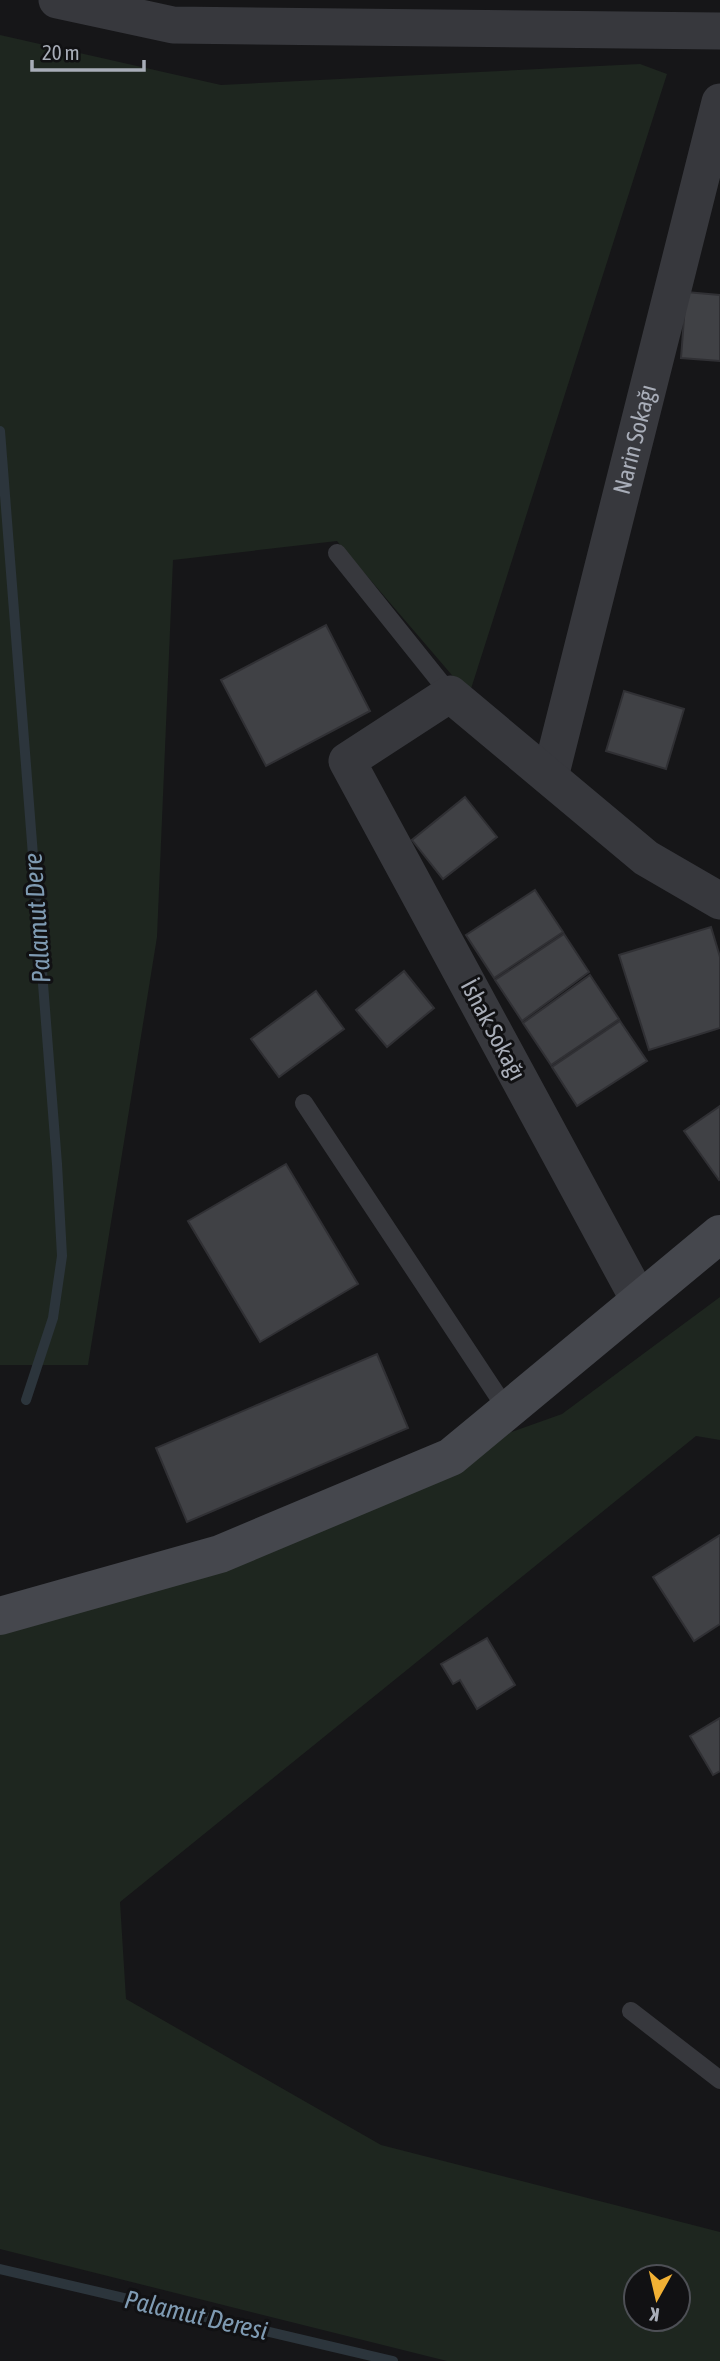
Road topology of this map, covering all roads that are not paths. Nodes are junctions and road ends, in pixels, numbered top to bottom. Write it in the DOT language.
graph roads {
  1 [pos="57,0"];
  2 [pos="720,31"];
  3 [pos="720,102"];
  4 [pos="337,553"];
  5 [pos="450,694"];
  6 [pos="550,777"];
  7 [pos="720,901"];
  8 [pos="304,1103"];
  9 [pos="720,1234"];
  10 [pos="639,1300"];
  11 [pos="507,1410"];
  12 [pos="0,1616"];
  13 [pos="631,2011"];
  14 [pos="720,2080"];
  1 -- 2 [label="street"];
  3 -- 6 [label="street, Narin Sokağı"];
  4 -- 5 [label="lane"];
  5 -- 6 [label="street"];
  5 -- 10 [label="street, İshak Sokağı"];
  6 -- 7 [label="street"];
  8 -- 11 [label="lane"];
  9 -- 10 [label="street"];
  10 -- 11 [label="street"];
  11 -- 12 [label="street"];
  13 -- 14 [label="lane"];
}
